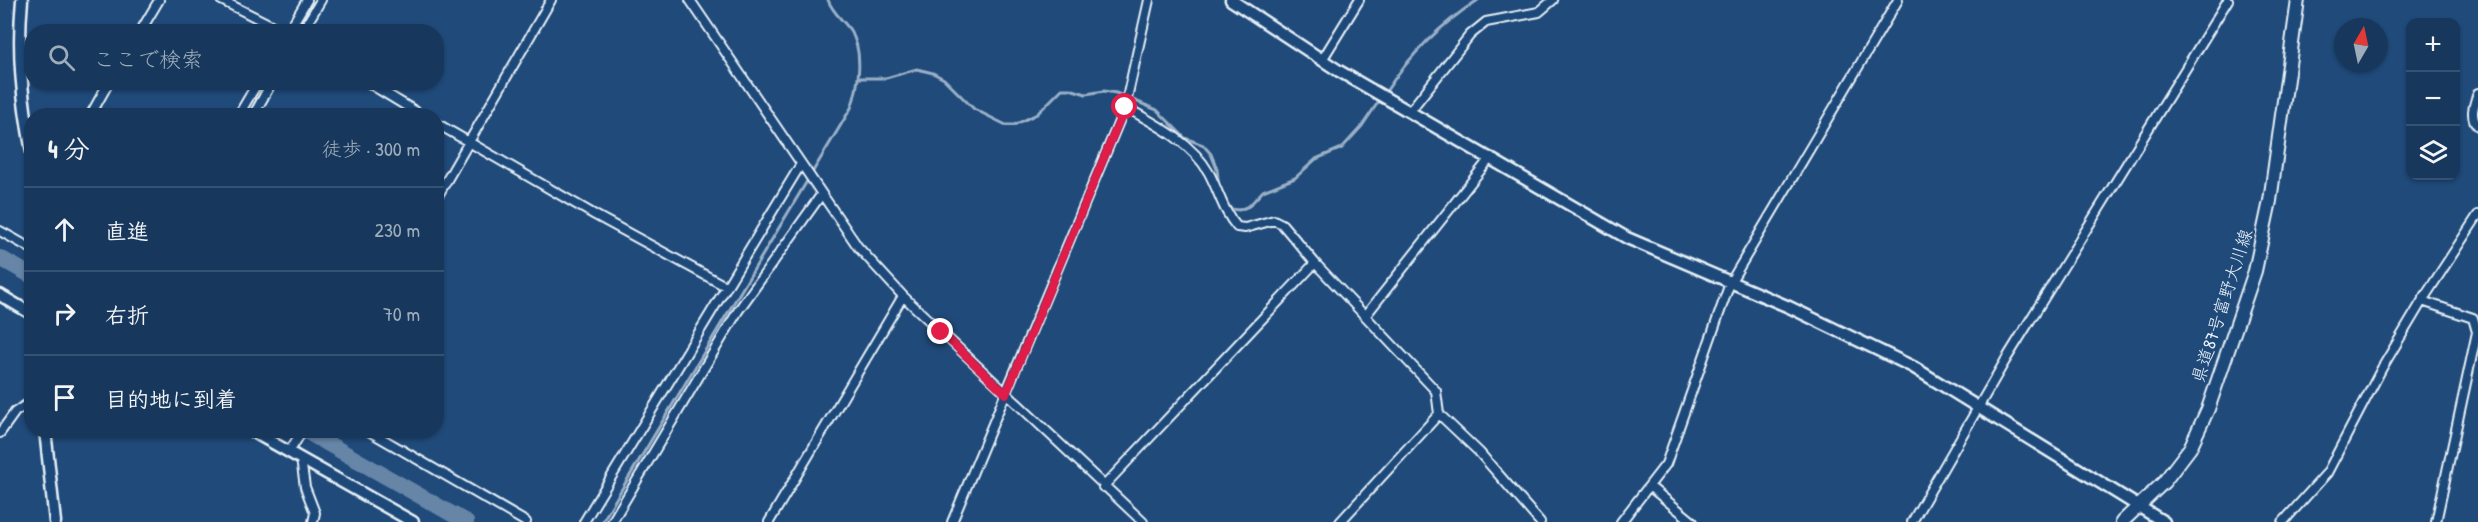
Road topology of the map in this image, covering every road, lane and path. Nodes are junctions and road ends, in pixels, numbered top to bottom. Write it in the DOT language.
graph roads {
  1 [pos="22,0"];
  2 [pos="159,0"];
  3 [pos="221,0"];
  4 [pos="307,0"];
  5 [pos="321,0"];
  6 [pos="551,0"];
  7 [pos="690,0"];
  8 [pos="1149,0"];
  9 [pos="1232,0"];
  10 [pos="1359,0"];
  11 [pos="1553,0"];
  12 [pos="1898,0"];
  13 [pos="2228,0"];
  14 [pos="2298,0"];
  15 [pos="145,24"];
  16 [pos="270,24"];
  17 [pos="291,24"];
  18 [pos="307,24"];
  19 [pos="1322,60"];
  20 [pos="105,90"];
  21 [pos="253,90"];
  22 [pos="268,90"];
  23 [pos="380,90"];
  24 [pos="2478,93"];
  25 [pos="1125,107"];
  26 [pos="24,108"];
  27 [pos="94,108"];
  28 [pos="243,108"];
  29 [pos="257,108"];
  30 [pos="410,108"];
  31 [pos="1410,111"];
  32 [pos="2478,126"];
  33 [pos="444,127"];
  34 [pos="470,142"];
  35 [pos="1491,158"];
  36 [pos="801,164"];
  37 [pos="444,186"];
  38 [pos="821,195"];
  39 [pos="2478,215"];
  40 [pos="0,231"];
  41 [pos="24,244"];
  42 [pos="1315,263"];
  43 [pos="1730,283"];
  44 [pos="727,287"];
  45 [pos="0,296"];
  46 [pos="903,296"];
  47 [pos="2422,301"];
  48 [pos="24,310"];
  49 [pos="1366,315"];
  50 [pos="1006,394"];
  51 [pos="24,406"];
  52 [pos="1978,407"];
  53 [pos="1439,414"];
  54 [pos="0,433"];
  55 [pos="46,438"];
  56 [pos="264,438"];
  57 [pos="298,438"];
  58 [pos="381,438"];
  59 [pos="289,452"];
  60 [pos="301,459"];
  61 [pos="1649,486"];
  62 [pos="1104,487"];
  63 [pos="2140,507"];
  64 [pos="55,522"];
  65 [pos="313,522"];
  66 [pos="413,522"];
  67 [pos="526,522"];
  68 [pos="584,522"];
  69 [pos="612,522"];
  70 [pos="770,522"];
  71 [pos="952,522"];
  72 [pos="1143,522"];
  73 [pos="1340,522"];
  74 [pos="1540,522"];
  75 [pos="1621,522"];
  76 [pos="1693,522"];
  77 [pos="1912,522"];
  78 [pos="2122,522"];
  79 [pos="2164,522"];
  80 [pos="2283,522"];
  81 [pos="2436,522"];
  1 -- 26 [label="street"];
  2 -- 15 [label="street"];
  3 -- 16 [label="street"];
  4 -- 17 [label="street"];
  5 -- 18 [label="street"];
  6 -- 34 [label="street"];
  7 -- 36 [label="street"];
  8 -- 25 [label="street"];
  9 -- 19 [label="street"];
  10 -- 19 [label="street"];
  11 -- 31 [label="street"];
  12 -- 43 [label="street"];
  13 -- 52 [label="street"];
  14 -- 63 [label="main road, 県道87号富野大川線"];
  19 -- 31 [label="street"];
  20 -- 27 [label="street"];
  21 -- 28 [label="street"];
  22 -- 29 [label="street"];
  23 -- 30 [label="street"];
  24 -- 32 [label="street"];
  25 -- 42 [label="street"];
  25 -- 50 [label="street"];
  31 -- 35 [label="street"];
  33 -- 34 [label="street"];
  34 -- 37 [label="street"];
  34 -- 44 [label="street"];
  35 -- 43 [label="street"];
  35 -- 49 [label="street"];
  36 -- 38 [label="street"];
  36 -- 44 [label="street"];
  38 -- 46 [label="street"];
  38 -- 69 [label="street"];
  39 -- 47 [label="street"];
  40 -- 41 [label="street"];
  42 -- 49 [label="street"];
  42 -- 62 [label="street"];
  43 -- 52 [label="street"];
  43 -- 61 [label="street"];
  44 -- 68 [label="street"];
  45 -- 48 [label="street"];
  46 -- 50 [label="street"];
  46 -- 70 [label="street"];
  47 -- 80 [label="street"];
  47 -- 81 [label="street"];
  49 -- 53 [label="street"];
  50 -- 62 [label="street"];
  50 -- 71 [label="street"];
  51 -- 54 [label="street"];
  52 -- 63 [label="street"];
  52 -- 77 [label="street"];
  53 -- 73 [label="street"];
  53 -- 74 [label="street"];
  55 -- 64 [label="street"];
  56 -- 59 [label="street"];
  57 -- 59 [label="street"];
  58 -- 67 [label="street"];
  59 -- 60 [label="street"];
  60 -- 65 [label="street"];
  60 -- 66 [label="street"];
  61 -- 75 [label="street"];
  61 -- 76 [label="street"];
  62 -- 72 [label="street"];
  63 -- 78 [label="main road, 県道87号富野大川線"];
  63 -- 79 [label="street"];
}
